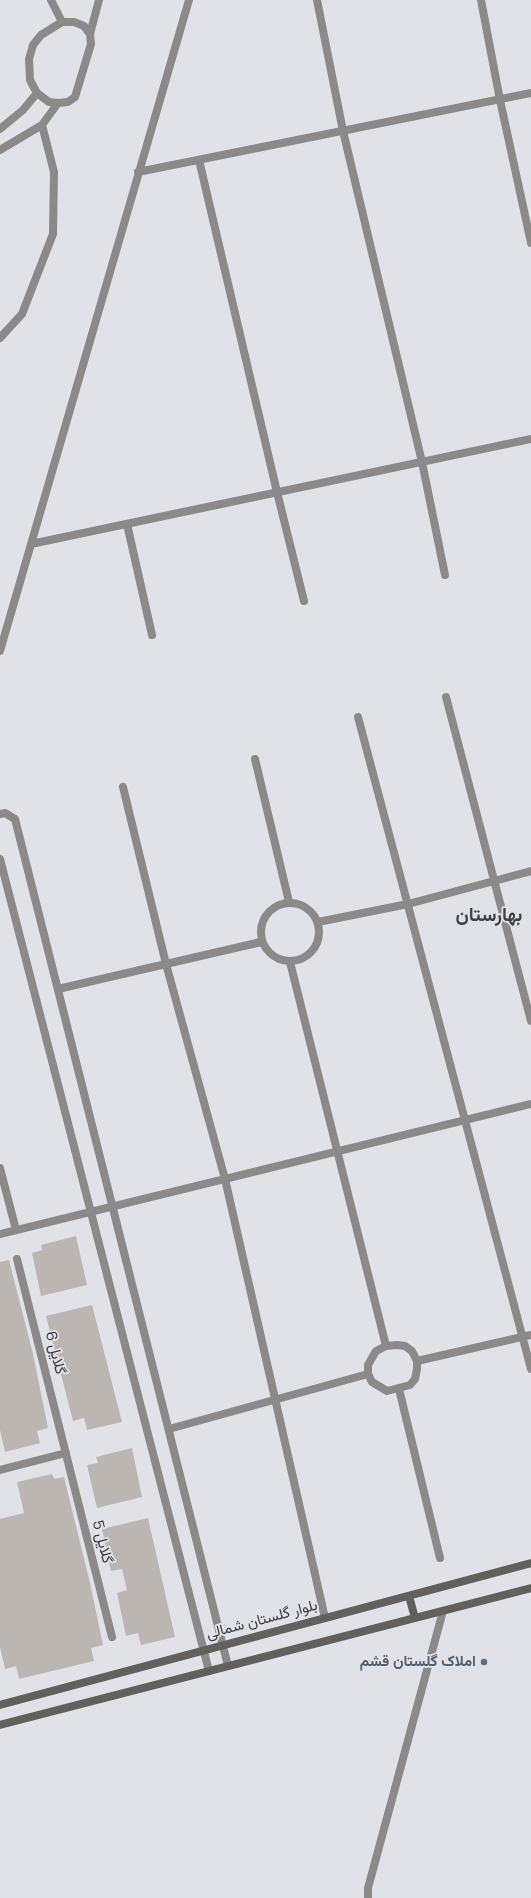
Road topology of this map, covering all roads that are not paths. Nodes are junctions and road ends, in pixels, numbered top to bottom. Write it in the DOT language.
graph roads {
  1 [pos="51,0"];
  2 [pos="99,0"];
  3 [pos="189,0"];
  4 [pos="317,0"];
  5 [pos="481,0"];
  6 [pos="62,22"];
  7 [pos="90,34"];
  8 [pos="37,93"];
  9 [pos="531,93"];
  10 [pos="500,100"];
  11 [pos="58,103"];
  12 [pos="42,125"];
  13 [pos="0,129"];
  14 [pos="344,131"];
  15 [pos="0,150"];
  16 [pos="199,160"];
  17 [pos="138,172"];
  18 [pos="531,242"];
  19 [pos="0,338"];
  20 [pos="531,439"];
  21 [pos="422,462"];
  22 [pos="277,492"];
  23 [pos="127,524"];
  24 [pos="31,544"];
  25 [pos="445,575"];
  26 [pos="304,601"];
  27 [pos="152,635"];
  28 [pos="0,651"];
  29 [pos="446,697"];
  30 [pos="358,717"];
  31 [pos="255,759"];
  32 [pos="123,787"];
  33 [pos="0,814"];
  34 [pos="0,859"];
  35 [pos="531,871"];
  36 [pos="494,881"];
  37 [pos="289,902"];
  38 [pos="408,904"];
  39 [pos="318,922"];
  40 [pos="261,942"];
  41 [pos="290,962"];
  42 [pos="166,964"];
  43 [pos="58,989"];
  44 [pos="531,1022"];
  45 [pos="531,1104"];
  46 [pos="466,1120"];
  47 [pos="337,1151"];
  48 [pos="0,1168"];
  49 [pos="225,1179"];
  50 [pos="112,1206"];
  51 [pos="91,1212"];
  52 [pos="16,1230"];
  53 [pos="0,1234"];
  54 [pos="17,1259"];
  55 [pos="527,1336"];
  56 [pos="386,1346"];
  57 [pos="417,1361"];
  58 [pos="531,1369"];
  59 [pos="368,1374"];
  60 [pos="399,1389"];
  61 [pos="276,1400"];
  62 [pos="169,1429"];
  63 [pos="66,1453"];
  64 [pos="0,1470"];
  65 [pos="440,1558"];
  66 [pos="531,1563"];
  67 [pos="531,1588"];
  68 [pos="409,1596"];
  69 [pos="443,1611"];
  70 [pos="325,1618"];
  71 [pos="415,1618"];
  72 [pos="112,1637"];
  73 [pos="223,1645"];
  74 [pos="204,1650"];
  75 [pos="228,1666"];
  76 [pos="209,1671"];
  77 [pos="0,1705"];
  78 [pos="0,1725"];
  79 [pos="368,1898"];
  1 -- 6 [label="street"];
  2 -- 7 [label="street"];
  3 -- 17 [label="street"];
  4 -- 14 [label="street"];
  5 -- 10 [label="street"];
  6 -- 7 [label="street"];
  6 -- 8 [label="street"];
  7 -- 11 [label="street"];
  8 -- 11 [label="street"];
  8 -- 13 [label="street"];
  9 -- 10 [label="street"];
  10 -- 14 [label="street"];
  10 -- 18 [label="street"];
  11 -- 12 [label="street"];
  12 -- 15 [label="street"];
  12 -- 19 [label="street"];
  14 -- 16 [label="street"];
  14 -- 21 [label="street"];
  16 -- 17 [label="street"];
  16 -- 22 [label="street"];
  17 -- 24 [label="street"];
  20 -- 21 [label="street"];
  21 -- 22 [label="street"];
  21 -- 25 [label="street"];
  22 -- 23 [label="street"];
  22 -- 26 [label="street"];
  23 -- 24 [label="street"];
  23 -- 27 [label="street"];
  24 -- 28 [label="street"];
  29 -- 36 [label="street"];
  30 -- 38 [label="street"];
  31 -- 37 [label="street"];
  32 -- 42 [label="street"];
  33 -- 43 [label="street"];
  34 -- 51 [label="street"];
  35 -- 36 [label="street"];
  36 -- 38 [label="street"];
  36 -- 44 [label="street"];
  37 -- 39 [label="street"];
  37 -- 40 [label="street"];
  38 -- 39 [label="street"];
  38 -- 46 [label="street"];
  39 -- 41 [label="street"];
  40 -- 41 [label="street"];
  40 -- 42 [label="street"];
  41 -- 47 [label="street"];
  42 -- 43 [label="street"];
  42 -- 49 [label="street"];
  43 -- 50 [label="street"];
  45 -- 46 [label="street"];
  46 -- 47 [label="street"];
  46 -- 55 [label="street"];
  47 -- 49 [label="street"];
  47 -- 56 [label="street"];
  48 -- 52 [label="street"];
  49 -- 50 [label="street"];
  49 -- 61 [label="street"];
  50 -- 51 [label="street"];
  50 -- 62 [label="street"];
  51 -- 52 [label="street"];
  51 -- 74 [label="street"];
  52 -- 53 [label="street"];
  54 -- 63 [label="street, گلایل 6"];
  55 -- 57 [label="street"];
  55 -- 58 [label="street"];
  56 -- 57 [label="street"];
  56 -- 59 [label="street"];
  57 -- 60 [label="street"];
  59 -- 60 [label="street"];
  59 -- 61 [label="street"];
  60 -- 65 [label="street"];
  61 -- 62 [label="street"];
  61 -- 70 [label="street"];
  62 -- 73 [label="street"];
  63 -- 64 [label="street"];
  63 -- 72 [label="street, گلایل 5"];
  66 -- 68 [label="street, بلوار گلستان شمالی"];
  67 -- 69 [label="street"];
  68 -- 70 [label="street, بلوار گلستان شمالی"];
  68 -- 71 [label="street"];
  69 -- 71 [label="street"];
  69 -- 79 [label="street"];
  70 -- 73 [label="street, بلوار گلستان شمالی"];
  71 -- 75 [label="street"];
  73 -- 74 [label="street, بلوار گلستان شمالی"];
  73 -- 75 [label="street"];
  74 -- 76 [label="street"];
  74 -- 77 [label="street, بلوار گلستان شمالی"];
  75 -- 76 [label="street"];
  76 -- 78 [label="street"];
}
